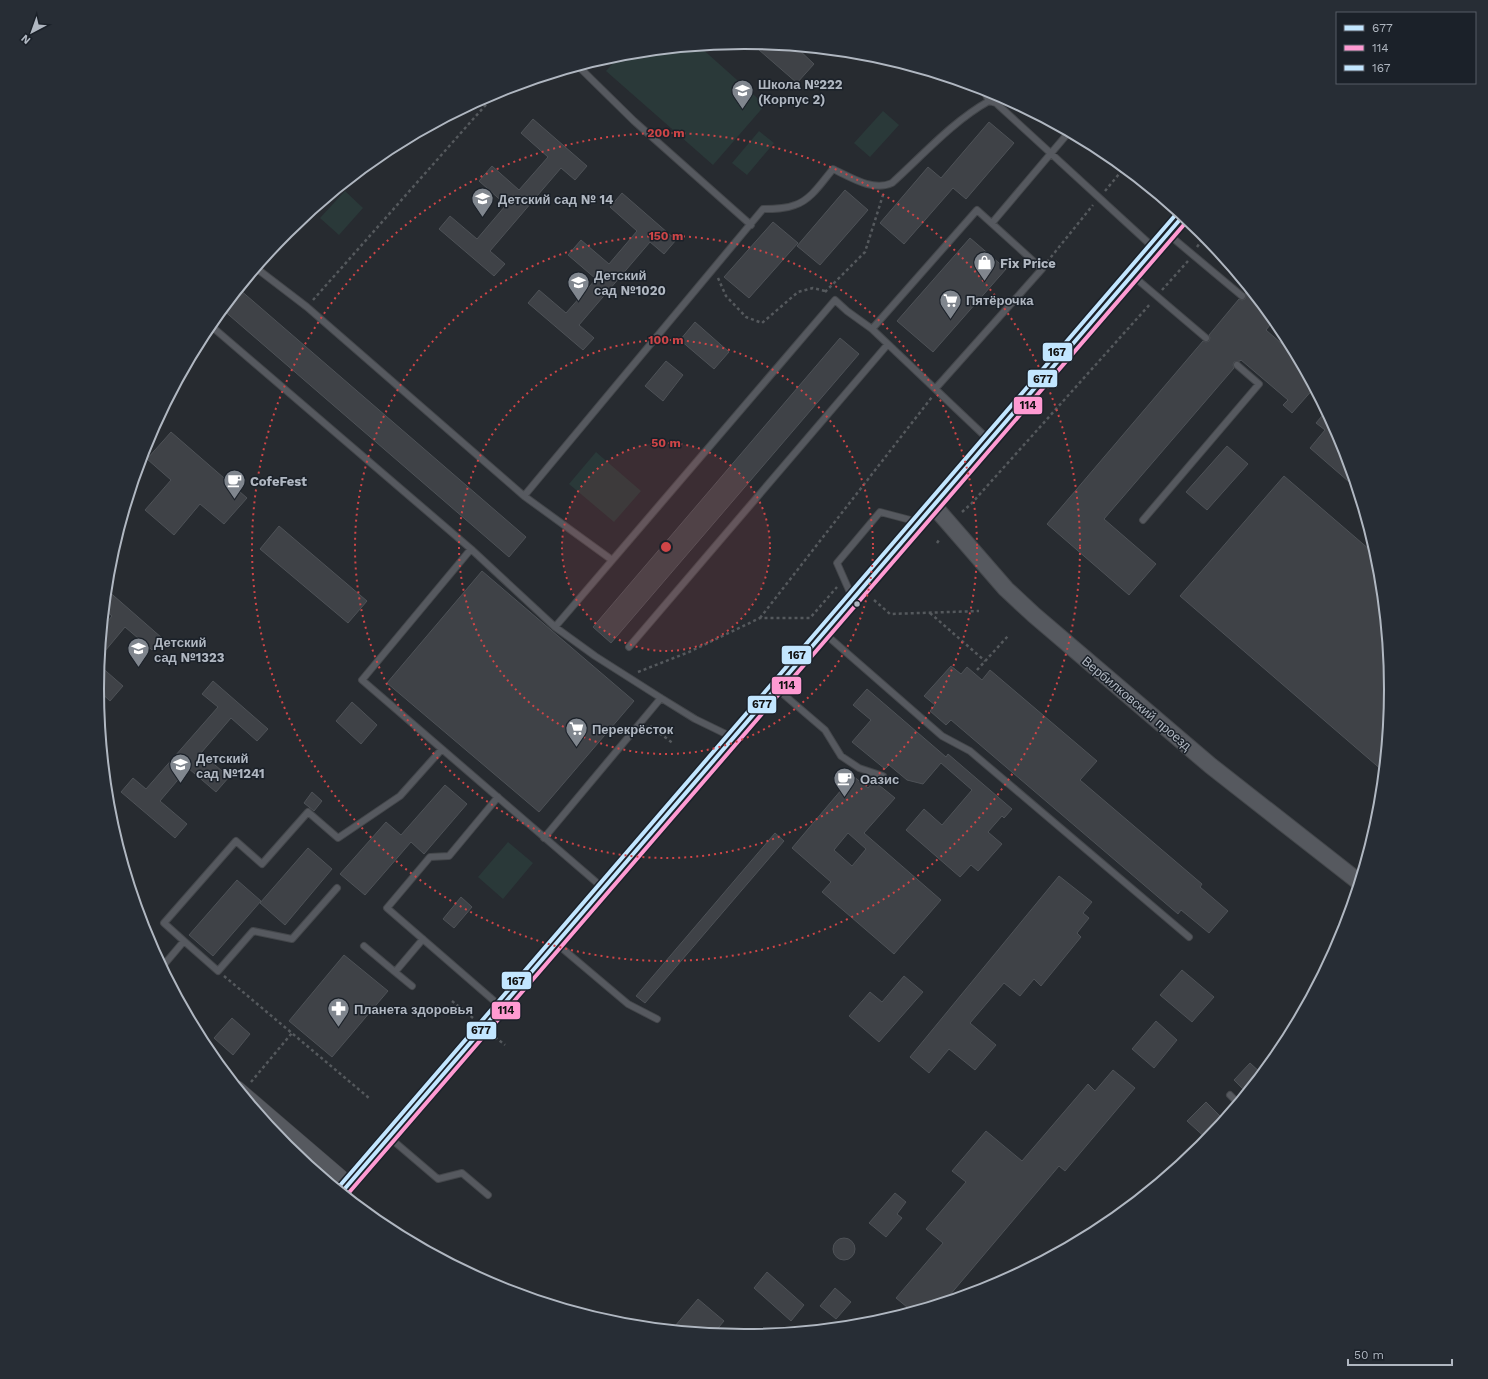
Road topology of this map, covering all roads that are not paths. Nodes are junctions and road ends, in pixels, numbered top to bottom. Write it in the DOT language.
graph roads {
  1 [pos="582,70"];
  2 [pos="987,97"];
  3 [pos="989,101"];
  4 [pos="996,103"];
  5 [pos="1066,136"];
  6 [pos="1051,153"];
  7 [pos="1179,220"];
  8 [pos="992,223"];
  9 [pos="751,225"];
  10 [pos="1168,234"];
  11 [pos="1155,249"];
  12 [pos="259,271"];
  13 [pos="1132,275"];
  14 [pos="1242,296"];
  15 [pos="215,329"];
  16 [pos="872,329"];
  17 [pos="1206,338"];
  18 [pos="888,344"];
  19 [pos="1237,365"];
  20 [pos="936,390"];
  21 [pos="990,441"];
  22 [pos="524,496"];
  23 [pos="933,506"];
  24 [pos="1143,520"];
  25 [pos="919,522"];
  26 [pos="471,549"];
  27 [pos="612,560"];
  28 [pos="853,599"];
  29 [pos="555,627"];
  30 [pos="824,633"];
  31 [pos="629,647"];
  32 [pos="776,688"];
  33 [pos="661,698"];
  34 [pos="734,738"];
  35 [pos="442,748"];
  36 [pos="883,776"];
  37 [pos="498,797"];
  38 [pos="544,838"];
  39 [pos="1356,879"];
  40 [pos="337,888"];
  41 [pos="604,889"];
  42 [pos="1188,937"];
  43 [pos="423,939"];
  44 [pos="184,941"];
  45 [pos="557,944"];
  46 [pos="364,946"];
  47 [pos="165,963"];
  48 [pos="395,972"];
  49 [pos="412,986"];
  50 [pos="502,1007"];
  51 [pos="656,1019"];
  52 [pos="1230,1095"];
  53 [pos="1235,1100"];
  54 [pos="260,1110"];
  55 [pos="390,1138"];
  56 [pos="345,1188"];
  57 [pos="488,1195"];
  1 -- 9 [label="lane"];
  2 -- 3 [label="lane"];
  3 -- 4 [label="lane"];
  3 -- 9 [label="lane"];
  4 -- 6 [label="lane"];
  5 -- 6 [label="lane"];
  6 -- 8 [label="lane"];
  6 -- 11 [label="lane"];
  7 -- 10 [label="street"];
  8 -- 16 [label="lane"];
  8 -- 20 [label="lane"];
  9 -- 22 [label="lane"];
  10 -- 11 [label="street"];
  10 -- 14 [label="lane"];
  11 -- 13 [label="street"];
  12 -- 22 [label="lane"];
  13 -- 17 [label="lane"];
  13 -- 21 [label="street"];
  15 -- 26 [label="lane"];
  16 -- 18 [label="lane"];
  16 -- 27 [label="lane"];
  18 -- 20 [label="lane"];
  18 -- 31 [label="lane"];
  19 -- 24 [label="lane"];
  20 -- 21 [label="lane"];
  21 -- 23 [label="street"];
  22 -- 27 [label="lane"];
  23 -- 25 [label="street"];
  23 -- 39 [label="street, Вербилковский проезд"];
  25 -- 28 [label="street"];
  25 -- 28 [label="lane"];
  26 -- 29 [label="lane"];
  26 -- 35 [label="lane"];
  27 -- 29 [label="lane"];
  28 -- 30 [label="street"];
  29 -- 33 [label="lane"];
  30 -- 32 [label="street"];
  30 -- 42 [label="lane"];
  32 -- 34 [label="street"];
  32 -- 36 [label="lane"];
  33 -- 34 [label="lane"];
  33 -- 38 [label="lane"];
  34 -- 41 [label="street"];
  35 -- 37 [label="lane"];
  35 -- 44 [label="lane"];
  37 -- 38 [label="lane"];
  37 -- 43 [label="lane"];
  38 -- 41 [label="lane"];
  40 -- 44 [label="lane"];
  41 -- 45 [label="street"];
  43 -- 48 [label="lane"];
  43 -- 50 [label="lane"];
  44 -- 47 [label="lane"];
  45 -- 50 [label="street"];
  45 -- 51 [label="lane"];
  46 -- 48 [label="lane"];
  48 -- 49 [label="lane"];
  50 -- 55 [label="street"];
  52 -- 53 [label="lane"];
  54 -- 56 [label="street"];
  55 -- 56 [label="street"];
  55 -- 57 [label="lane"];
}
